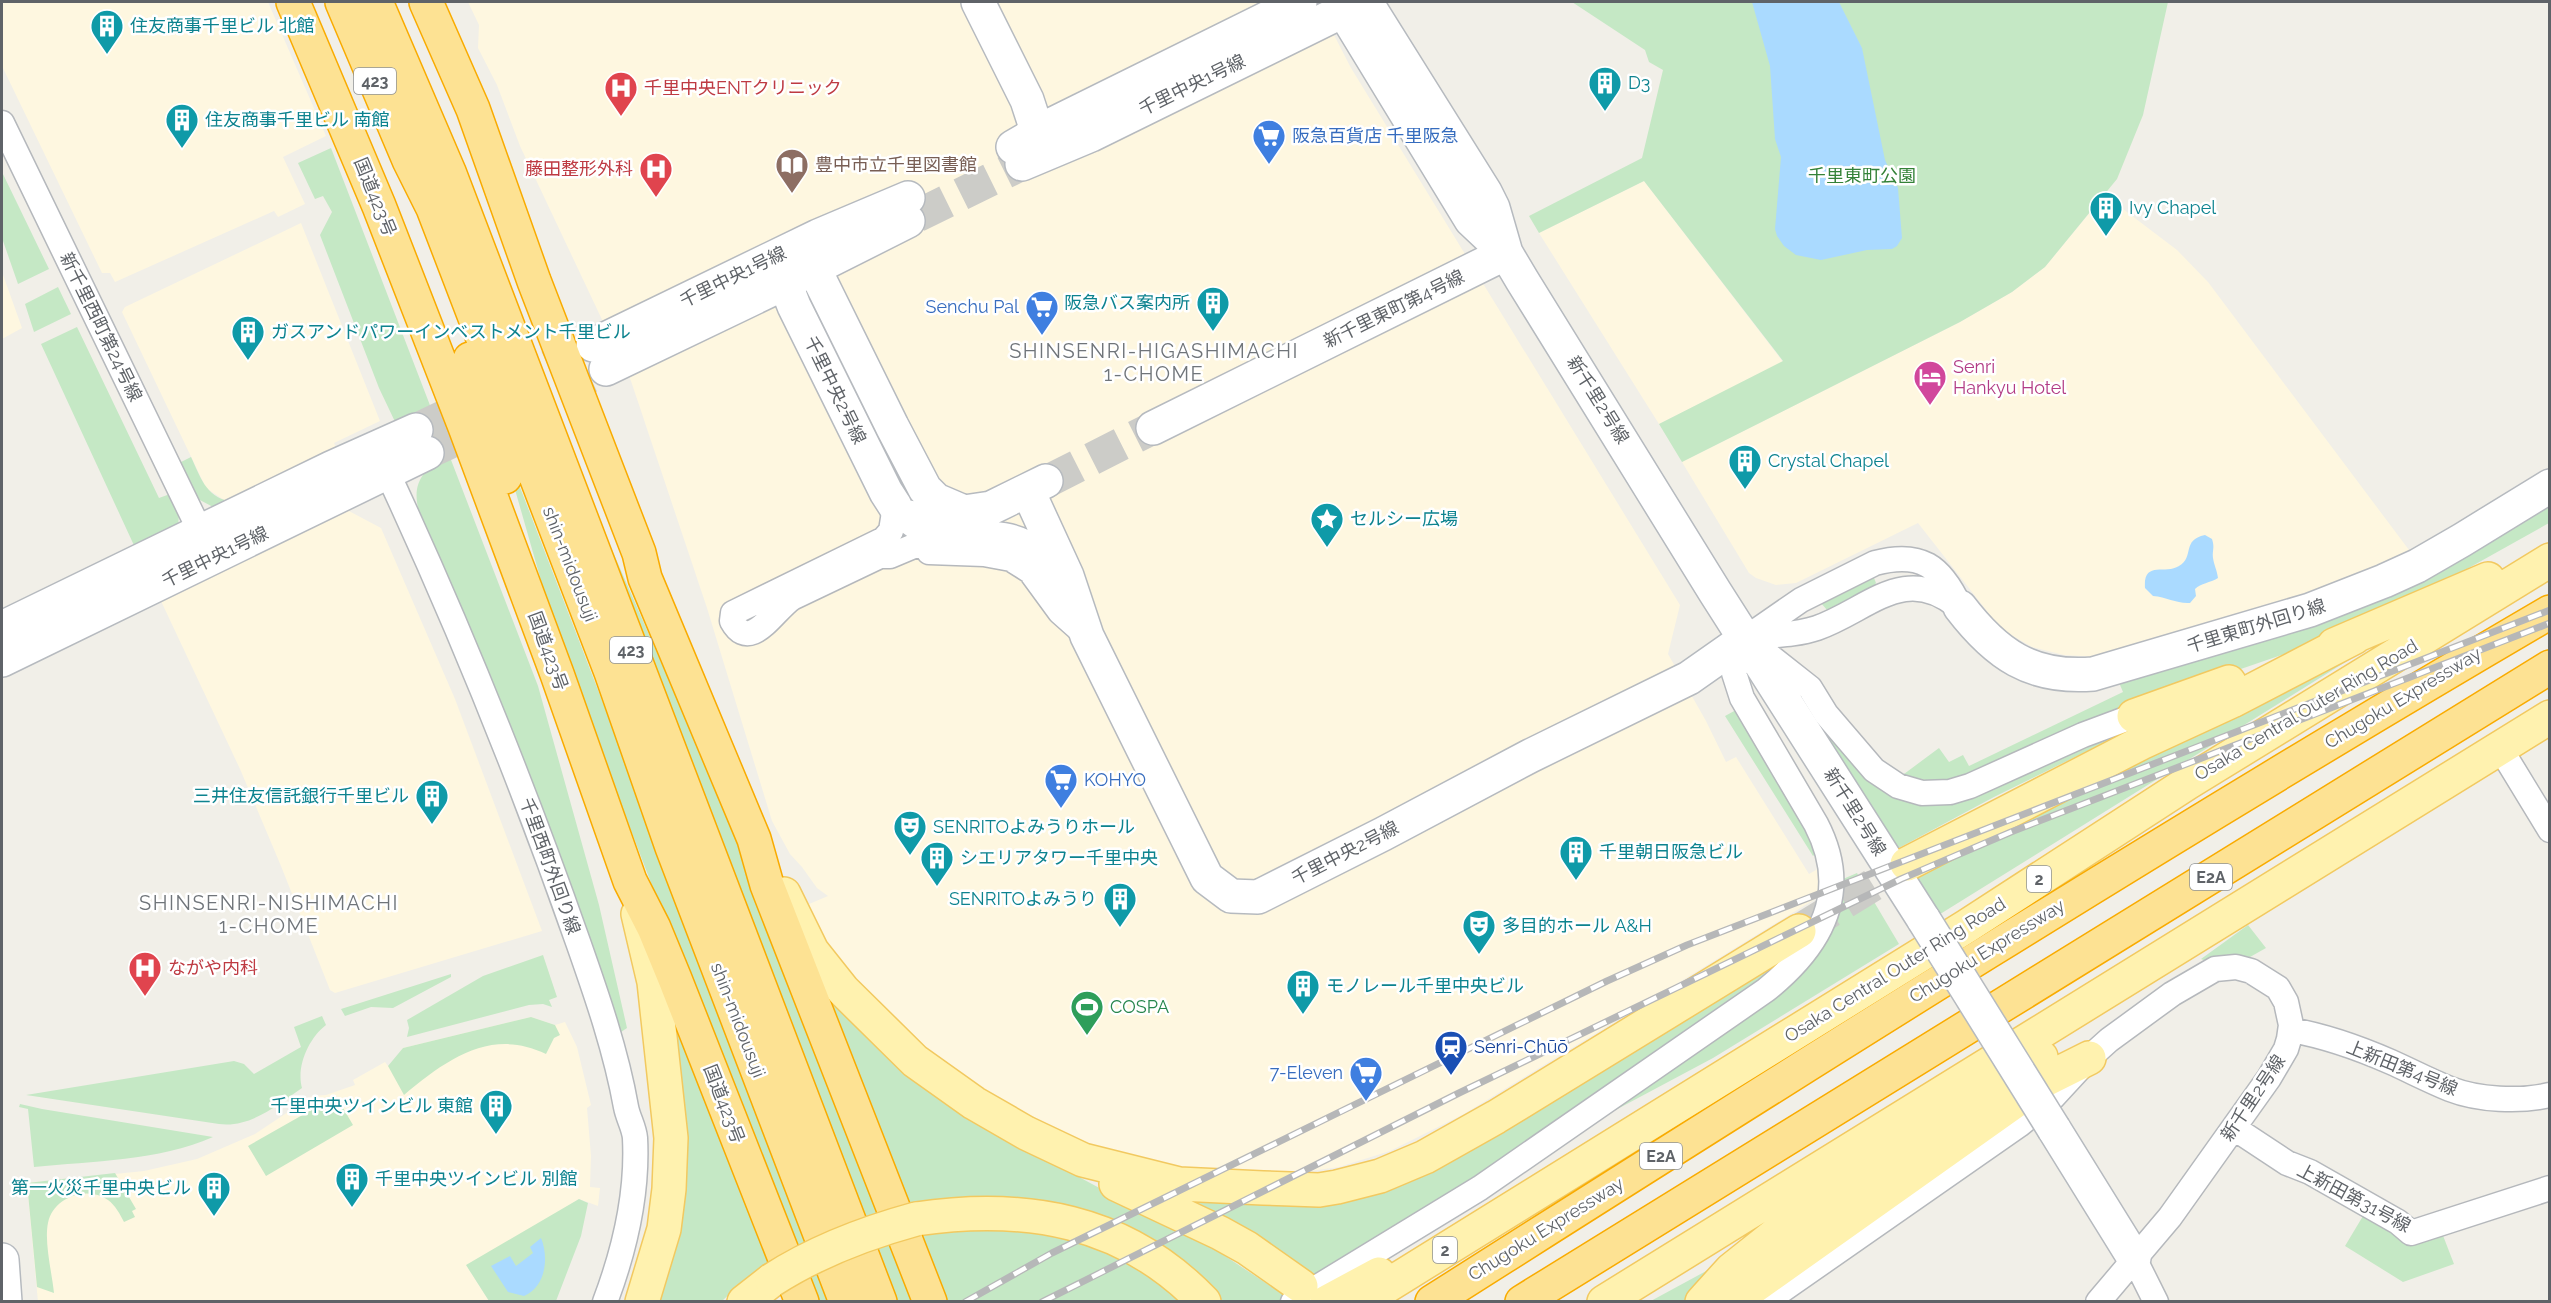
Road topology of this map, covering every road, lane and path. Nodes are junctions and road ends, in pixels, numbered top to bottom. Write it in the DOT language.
graph roads {
  1 [pos="293,2"];
  2 [pos="342,2"];
  3 [pos="376,2"];
  4 [pos="426,2"];
  5 [pos="978,2"];
  6 [pos="1300,2"];
  7 [pos="1352,4"];
  8 [pos="2,123"];
  9 [pos="1029,149"];
  10 [pos="409,160"];
  11 [pos="449,172"];
  12 [pos="913,207"];
  13 [pos="1506,253"];
  14 [pos="796,262"];
  15 [pos="599,357"];
  16 [pos="892,426"];
  17 [pos="1153,428"];
  18 [pos="422,441"];
  19 [pos="381,460"];
  20 [pos="1038,486"];
  21 [pos="2550,486"];
  22 [pos="902,511"];
  23 [pos="201,531"];
  24 [pos="980,537"];
  25 [pos="2550,551"];
  26 [pos="880,556"];
  27 [pos="2550,560"];
  28 [pos="195,566"];
  29 [pos="645,578"];
  30 [pos="1960,607"];
  31 [pos="2550,612"];
  32 [pos="768,619"];
  33 [pos="1082,621"];
  34 [pos="2,628"];
  35 [pos="2355,637"];
  36 [pos="1746,638"];
  37 [pos="2,660"];
  38 [pos="2550,667"];
  39 [pos="557,674"];
  40 [pos="2134,716"];
  41 [pos="2550,717"];
  42 [pos="2500,748"];
  43 [pos="2550,830"];
  44 [pos="754,839"];
  45 [pos="1907,864"];
  46 [pos="630,881"];
  47 [pos="2238,909"];
  48 [pos="1799,931"];
  49 [pos="2291,1030"];
  50 [pos="2089,1058"];
  51 [pos="2550,1095"];
  52 [pos="2234,1128"];
  53 [pos="1083,1160"];
  54 [pos="2550,1188"];
  55 [pos="1528,1198"];
  56 [pos="779,1243"];
  57 [pos="2134,1257"];
  58 [pos="2,1260"];
  59 [pos="782,1291"];
  60 [pos="1307,1296"];
  61 [pos="1750,1301"];
  62 [pos="5,1302"];
  63 [pos="605,1302"];
  64 [pos="642,1302"];
  65 [pos="744,1302"];
  66 [pos="802,1302"];
  67 [pos="846,1302"];
  68 [pos="880,1302"];
  69 [pos="930,1302"];
  70 [pos="1204,1302"];
  71 [pos="1361,1302"];
  72 [pos="1432,1302"];
  73 [pos="1522,1302"];
  74 [pos="1604,1302"];
  75 [pos="1702,1302"];
  76 [pos="2098,1302"];
  77 [pos="2156,1302"];
  1 -- 39 [label="highway, 国道423号 / 423"];
  2 -- 10 [label="highway, shin-midousuji / 423"];
  3 -- 11 [label="highway, shin-midousuji / 423"];
  4 -- 29 [label="highway, 423"];
  5 -- 9 [label="street"];
  6 -- 9 [label="street, 千里中央1号線"];
  7 -- 9 [label="street, 千里中央1号線"];
  7 -- 13 [label="street, 新千里2号線"];
  8 -- 23 [label="street, 新千里西町第24号線"];
  10 -- 39 [label="highway"];
  10 -- 67 [label="highway, shin-midousuji / 423"];
  11 -- 29 [label="highway"];
  11 -- 68 [label="highway, shin-midousuji / 423"];
  12 -- 14 [label="street, 千里中央1号線"];
  13 -- 17 [label="street, 新千里東町第4号線"];
  13 -- 36 [label="street, 新千里2号線"];
  14 -- 15 [label="street, 千里中央1号線"];
  14 -- 16 [label="street, 千里中央2号線"];
  14 -- 22 [label="street, 千里中央2号線"];
  16 -- 20 [label="street, 千里中央2号線"];
  16 -- 22 [label="street, 千里中央2号線"];
  18 -- 19 [label="street, 千里中央1号線"];
  19 -- 23 [label="street, 千里中央1号線"];
  19 -- 28 [label="street, 千里中央1号線"];
  19 -- 63 [label="street, 千里西町外回り線"];
  20 -- 24 [label="street"];
  20 -- 33 [label="street, 千里中央2号線"];
  21 -- 30 [label="street, 千里東町外回り線"];
  22 -- 24 [label="street, 千里中央2号線"];
  22 -- 26 [label="street"];
  22 -- 32 [label="street"];
  23 -- 28 [label="street"];
  23 -- 34 [label="street, 千里中央1号線"];
  24 -- 26 [label="street"];
  24 -- 33 [label="street, 千里中央2号線"];
  25 -- 35 [label="main road"];
  26 -- 32 [label="street"];
  27 -- 55 [label="main road, Osaka Central Outer Ring Road / 2"];
  28 -- 37 [label="street, 千里中央1号線"];
  29 -- 44 [label="highway, 423"];
  30 -- 36 [label="street, 千里東町外回り線"];
  30 -- 36 [label="street, 千里東町外回り線"];
  31 -- 72 [label="highway, Chugoku Expressway / E2A"];
  32 -- 33 [label="street"];
  33 -- 36 [label="street, 千里中央2号線"];
  35 -- 40 [label="main road"];
  35 -- 45 [label="main road"];
  36 -- 40 [label="street, 新千里2号線"];
  36 -- 57 [label="street, 新千里2号線, bridge"];
  36 -- 60 [label="street"];
  38 -- 73 [label="highway, E2A"];
  39 -- 46 [label="highway, 国道423号 / 423"];
  41 -- 42 [label="main road"];
  42 -- 43 [label="street"];
  42 -- 47 [label="main road"];
  44 -- 53 [label="main road"];
  44 -- 69 [label="highway, 423"];
  46 -- 56 [label="highway, 国道423号 / 423"];
  46 -- 64 [label="main road"];
  47 -- 74 [label="main road"];
  47 -- 75 [label="main road"];
  48 -- 53 [label="main road"];
  49 -- 50 [label="street"];
  49 -- 51 [label="street, 上新田第4号線"];
  49 -- 52 [label="street, 新千里2号線"];
  50 -- 61 [label="main road"];
  52 -- 54 [label="street, 上新田第31号線"];
  52 -- 57 [label="street, 新千里2号線"];
  53 -- 60 [label="main road"];
  55 -- 60 [label="main road"];
  55 -- 71 [label="main road, Osaka Central Outer Ring Road / 2"];
  56 -- 59 [label="main road"];
  56 -- 66 [label="highway, 国道423号 / 423"];
  57 -- 76 [label="street, 新千里2号線"];
  57 -- 77 [label="street"];
  58 -- 62 [label="street"];
  59 -- 65 [label="main road"];
  59 -- 70 [label="main road, bridge"];
}
